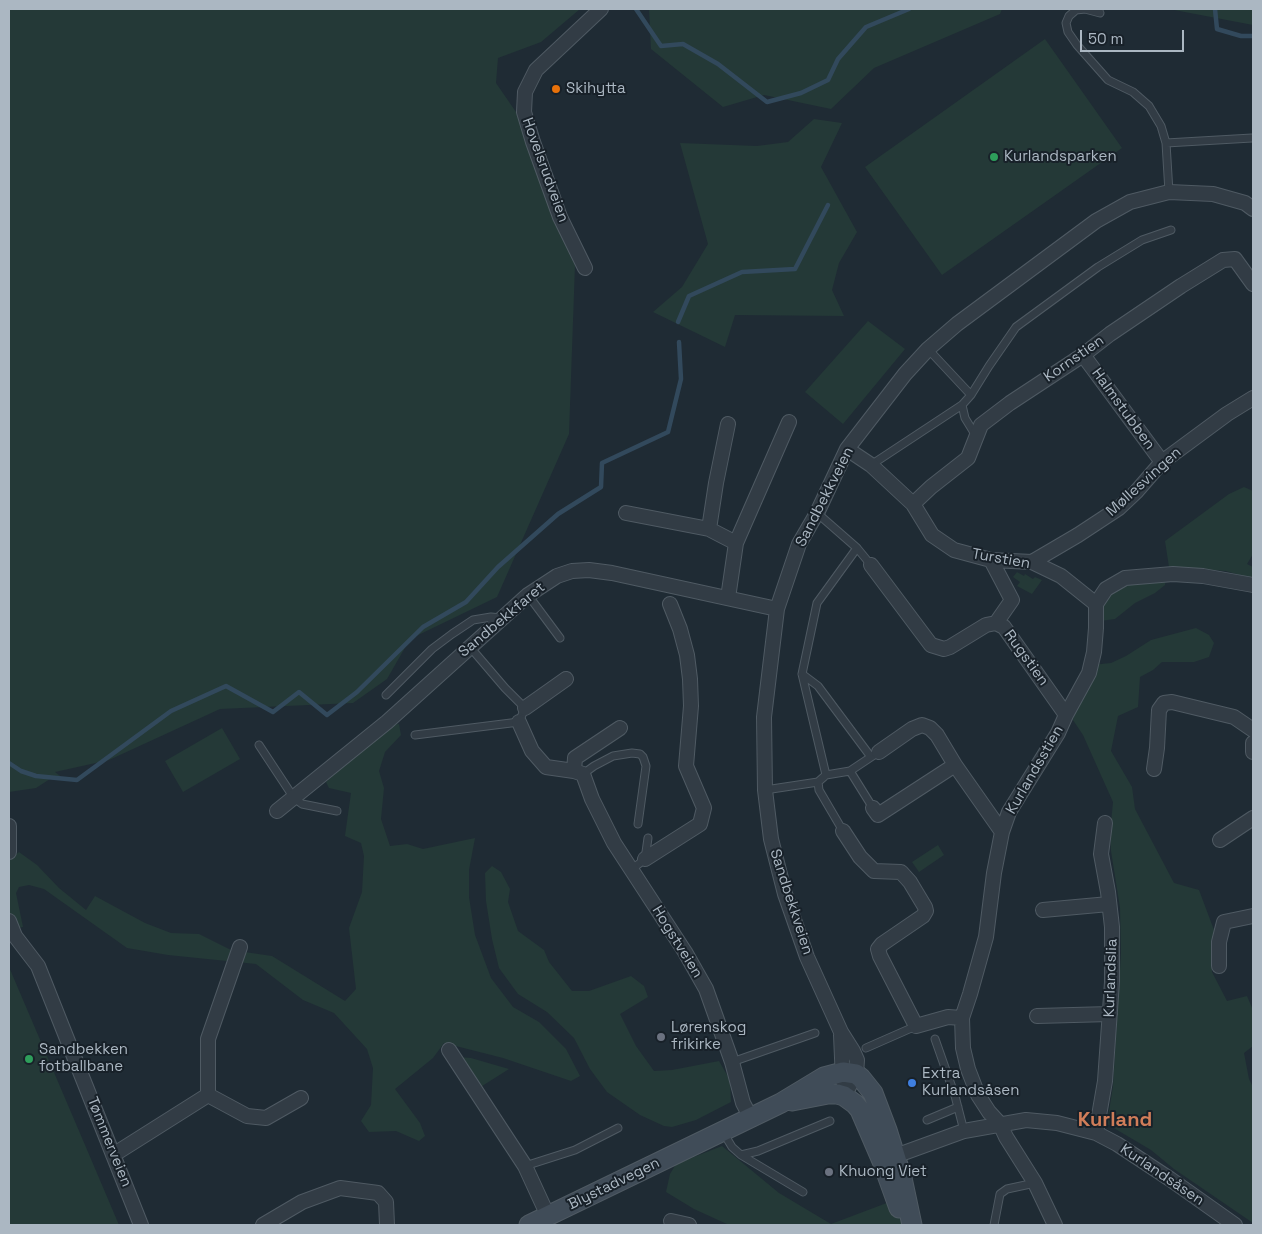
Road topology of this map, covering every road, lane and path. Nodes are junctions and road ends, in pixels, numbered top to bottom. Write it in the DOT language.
graph roads {
  1 [pos="601,9"];
  2 [pos="1100,13"];
  3 [pos="1252,138"];
  4 [pos="1166,143"];
  5 [pos="1169,192"];
  6 [pos="1253,209"];
  7 [pos="1171,230"];
  8 [pos="585,268"];
  9 [pos="1253,284"];
  10 [pos="928,350"];
  11 [pos="1084,355"];
  12 [pos="971,395"];
  13 [pos="1253,398"];
  14 [pos="962,405"];
  15 [pos="789,422"];
  16 [pos="728,424"];
  17 [pos="977,436"];
  18 [pos="847,450"];
  19 [pos="1162,462"];
  20 [pos="871,465"];
  21 [pos="913,504"];
  22 [pos="626,512"];
  23 [pos="817,513"];
  24 [pos="709,529"];
  25 [pos="736,543"];
  26 [pos="857,548"];
  27 [pos="991,560"];
  28 [pos="1032,562"];
  29 [pos="871,565"];
  30 [pos="1253,585"];
  31 [pos="528,594"];
  32 [pos="728,598"];
  33 [pos="670,604"];
  34 [pos="1096,604"];
  35 [pos="777,609"];
  36 [pos="501,618"];
  37 [pos="996,623"];
  38 [pos="560,638"];
  39 [pos="470,647"];
  40 [pos="802,674"];
  41 [pos="566,679"];
  42 [pos="386,695"];
  43 [pos="525,708"];
  44 [pos="1066,715"];
  45 [pos="519,722"];
  46 [pos="620,728"];
  47 [pos="1253,730"];
  48 [pos="415,735"];
  49 [pos="1253,743"];
  50 [pos="259,745"];
  51 [pos="1253,752"];
  52 [pos="875,755"];
  53 [pos="955,765"];
  54 [pos="1154,769"];
  55 [pos="850,771"];
  56 [pos="578,773"];
  57 [pos="826,775"];
  58 [pos="818,782"];
  59 [pos="765,790"];
  60 [pos="294,798"];
  61 [pos="873,808"];
  62 [pos="277,811"];
  63 [pos="337,811"];
  64 [pos="1253,818"];
  65 [pos="1105,823"];
  66 [pos="638,824"];
  67 [pos="9,826"];
  68 [pos="843,831"];
  69 [pos="1002,832"];
  70 [pos="648,838"];
  71 [pos="1220,840"];
  72 [pos="9,852"];
  73 [pos="645,859"];
  74 [pos="631,870"];
  75 [pos="1110,904"];
  76 [pos="1043,910"];
  77 [pos="1253,916"];
  78 [pos="9,924"];
  79 [pos="240,947"];
  80 [pos="1219,966"];
  81 [pos="1110,1014"];
  82 [pos="1037,1016"];
  83 [pos="962,1018"];
  84 [pos="916,1026"];
  85 [pos="815,1033"];
  86 [pos="934,1039"];
  87 [pos="866,1048"];
  88 [pos="449,1050"];
  89 [pos="732,1062"];
  90 [pos="849,1073"];
  91 [pos="208,1095"];
  92 [pos="844,1096"];
  93 [pos="301,1098"];
  94 [pos="781,1103"];
  95 [pos="958,1107"];
  96 [pos="751,1118"];
  97 [pos="927,1120"];
  98 [pos="830,1121"];
  99 [pos="1000,1124"];
  100 [pos="618,1128"];
  101 [pos="964,1131"];
  102 [pos="723,1132"];
  103 [pos="1096,1133"];
  104 [pos="114,1155"];
  105 [pos="741,1155"];
  106 [pos="889,1158"];
  107 [pos="525,1166"];
  108 [pos="1035,1184"];
  109 [pos="803,1192"];
  110 [pos="548,1216"];
  111 [pos="671,1221"];
  112 [pos="266,1224"];
  113 [pos="142,1225"];
  114 [pos="387,1225"];
  115 [pos="529,1225"];
  116 [pos="689,1225"];
  117 [pos="910,1225"];
  118 [pos="994,1225"];
  119 [pos="1055,1225"];
  120 [pos="1235,1225"];
  1 -- 8 [label="street, Hovelsrudveien"];
  2 -- 4 [label="lane"];
  3 -- 4 [label="lane"];
  4 -- 5 [label="lane"];
  5 -- 6 [label="street, Sandbekkveien"];
  5 -- 10 [label="street, Sandbekkveien"];
  7 -- 12 [label="lane"];
  9 -- 11 [label="street, Kornstien"];
  10 -- 12 [label="lane"];
  10 -- 18 [label="street, Sandbekkveien"];
  11 -- 17 [label="street, Kornstien"];
  11 -- 19 [label="street, Halmstubben"];
  12 -- 14 [label="lane"];
  13 -- 19 [label="street, Møllesvingen"];
  14 -- 17 [label="lane"];
  14 -- 20 [label="lane"];
  15 -- 25 [label="street"];
  16 -- 24 [label="street"];
  17 -- 21 [label="street, Kornstien"];
  18 -- 20 [label="street, Turstien"];
  18 -- 23 [label="street, Sandbekkveien"];
  19 -- 28 [label="street, Møllesvingen"];
  20 -- 21 [label="street, Turstien"];
  21 -- 27 [label="street, Turstien"];
  22 -- 24 [label="street"];
  23 -- 26 [label="lane"];
  23 -- 35 [label="street, Sandbekkveien"];
  24 -- 25 [label="street"];
  25 -- 32 [label="street"];
  26 -- 29 [label="lane"];
  26 -- 40 [label="lane"];
  27 -- 28 [label="street, Turstien"];
  27 -- 37 [label="street"];
  28 -- 34 [label="street, Turstien"];
  29 -- 37 [label="street, Rugstien"];
  30 -- 34 [label="street"];
  31 -- 32 [label="street, Sandbekkfaret"];
  31 -- 36 [label="street, Sandbekkfaret"];
  31 -- 38 [label="lane"];
  32 -- 35 [label="street, Sandbekkfaret"];
  33 -- 73 [label="street"];
  34 -- 44 [label="street, Kurlandsstien"];
  35 -- 59 [label="street, Sandbekkveien"];
  36 -- 39 [label="street, Sandbekkfaret"];
  36 -- 42 [label="lane"];
  37 -- 44 [label="street, Rugstien"];
  39 -- 43 [label="lane"];
  39 -- 60 [label="street, Sandbekkfaret"];
  40 -- 52 [label="lane"];
  40 -- 57 [label="lane"];
  41 -- 43 [label="street"];
  43 -- 45 [label="lane"];
  44 -- 69 [label="street, Kurlandsstien"];
  45 -- 48 [label="lane"];
  45 -- 56 [label="street"];
  46 -- 56 [label="street"];
  47 -- 54 [label="street"];
  49 -- 51 [label="street"];
  50 -- 60 [label="lane"];
  52 -- 53 [label="street"];
  52 -- 55 [label="lane"];
  53 -- 61 [label="street"];
  53 -- 69 [label="street"];
  55 -- 57 [label="lane"];
  55 -- 61 [label="lane"];
  56 -- 66 [label="lane"];
  56 -- 74 [label="street, Hogstveien"];
  57 -- 58 [label="lane"];
  58 -- 59 [label="lane"];
  58 -- 68 [label="lane"];
  59 -- 90 [label="street, Sandbekkveien"];
  60 -- 62 [label="street, Sandbekkfaret"];
  60 -- 63 [label="lane"];
  64 -- 71 [label="street"];
  65 -- 75 [label="street, Kurlandslia"];
  67 -- 72 [label="street"];
  68 -- 84 [label="street"];
  69 -- 83 [label="street, Kurlandsstien"];
  70 -- 73 [label="lane"];
  73 -- 74 [label="lane"];
  74 -- 89 [label="street, Hogstveien"];
  75 -- 76 [label="street"];
  75 -- 81 [label="street, Kurlandslia"];
  77 -- 80 [label="street"];
  78 -- 104 [label="street, Tømmerveien"];
  79 -- 91 [label="street"];
  81 -- 82 [label="street"];
  81 -- 103 [label="street, Kurlandslia"];
  83 -- 84 [label="street"];
  83 -- 99 [label="street, Kurlandsstien"];
  84 -- 87 [label="lane"];
  85 -- 89 [label="lane"];
  86 -- 95 [label="lane"];
  88 -- 107 [label="street"];
  89 -- 96 [label="street, Hogstveien"];
  90 -- 92 [label="street, Sandbekkveien"];
  90 -- 94 [label="main road"];
  90 -- 106 [label="main road"];
  91 -- 93 [label="street"];
  91 -- 104 [label="street"];
  92 -- 94 [label="main road"];
  92 -- 106 [label="main road"];
  94 -- 96 [label="main road"];
  95 -- 97 [label="lane"];
  95 -- 101 [label="lane"];
  96 -- 102 [label="main road, Blystadvegen"];
  98 -- 105 [label="lane"];
  99 -- 101 [label="street, Kurlandsåsen"];
  99 -- 103 [label="street, Kurlandsåsen"];
  99 -- 108 [label="street, Kurlandsstien"];
  100 -- 107 [label="lane"];
  101 -- 106 [label="street, Kurlandsåsen"];
  102 -- 105 [label="lane"];
  102 -- 110 [label="main road, Blystadvegen"];
  103 -- 120 [label="street, Kurlandsåsen"];
  104 -- 113 [label="street, Tømmerveien"];
  105 -- 109 [label="lane"];
  106 -- 117 [label="main road"];
  107 -- 110 [label="street"];
  108 -- 118 [label="lane"];
  108 -- 119 [label="street, Kurlandsstien"];
  110 -- 115 [label="main road, Blystadvegen"];
  111 -- 116 [label="street"];
  112 -- 114 [label="street"];
}
